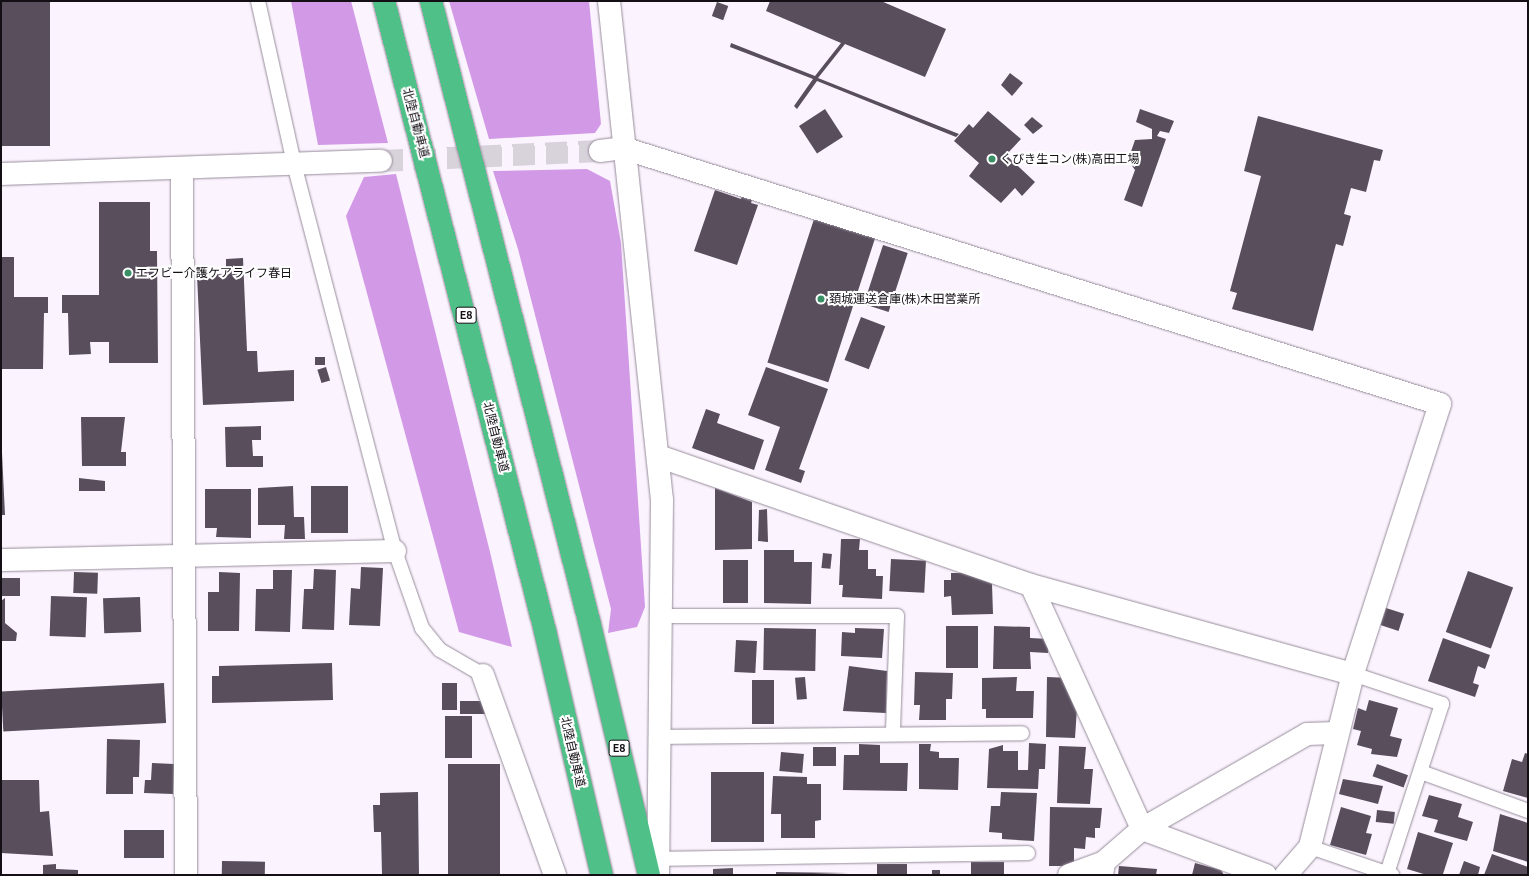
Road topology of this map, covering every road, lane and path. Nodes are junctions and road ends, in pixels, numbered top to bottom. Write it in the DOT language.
graph roads {
  1 [pos="258,1"];
  2 [pos="384,1"];
  3 [pos="431,1"];
  4 [pos="609,1"];
  5 [pos="623,148"];
  6 [pos="600,151"];
  7 [pos="381,161"];
  8 [pos="294,164"];
  9 [pos="182,168"];
  10 [pos="1,174"];
  11 [pos="658,456"];
  12 [pos="395,551"];
  13 [pos="186,554"];
  14 [pos="1,560"];
  15 [pos="1031,585"];
  16 [pos="663,616"];
  17 [pos="1353,674"];
  18 [pos="483,675"];
  19 [pos="893,732"];
  20 [pos="1022,733"];
  21 [pos="1336,733"];
  22 [pos="661,737"];
  23 [pos="1421,772"];
  24 [pos="1528,811"];
  25 [pos="1142,829"];
  26 [pos="1310,847"];
  27 [pos="1028,853"];
  28 [pos="1103,868"];
  29 [pos="655,870"];
  30 [pos="1389,874"];
  31 [pos="186,875"];
  32 [pos="554,875"];
  33 [pos="602,875"];
  34 [pos="1069,875"];
  35 [pos="1266,875"];
  36 [pos="1286,875"];
  1 -- 8 [label="lane"];
  2 -- 33 [label="highway, 北陸自動車道 / E8"];
  3 -- 29 [label="highway, E8"];
  4 -- 5 [label="street"];
  5 -- 6 [label="street"];
  5 -- 11 [label="street"];
  5 -- 17 [label="street"];
  7 -- 8 [label="street"];
  8 -- 9 [label="street"];
  8 -- 12 [label="lane"];
  9 -- 10 [label="street"];
  9 -- 13 [label="street"];
  11 -- 15 [label="street"];
  11 -- 16 [label="street"];
  12 -- 13 [label="street"];
  12 -- 18 [label="lane"];
  13 -- 14 [label="street"];
  13 -- 31 [label="street"];
  15 -- 17 [label="street"];
  15 -- 25 [label="street"];
  16 -- 19 [label="lane"];
  16 -- 22 [label="street"];
  17 -- 21 [label="street"];
  17 -- 23 [label="lane"];
  18 -- 32 [label="street"];
  19 -- 20 [label="lane"];
  19 -- 22 [label="lane"];
  21 -- 25 [label="street"];
  21 -- 26 [label="street"];
  22 -- 29 [label="street"];
  23 -- 24 [label="lane"];
  23 -- 30 [label="lane"];
  25 -- 28 [label="street"];
  25 -- 35 [label="street"];
  26 -- 30 [label="lane"];
  26 -- 36 [label="street"];
  27 -- 29 [label="lane"];
  28 -- 34 [label="street"];
}
